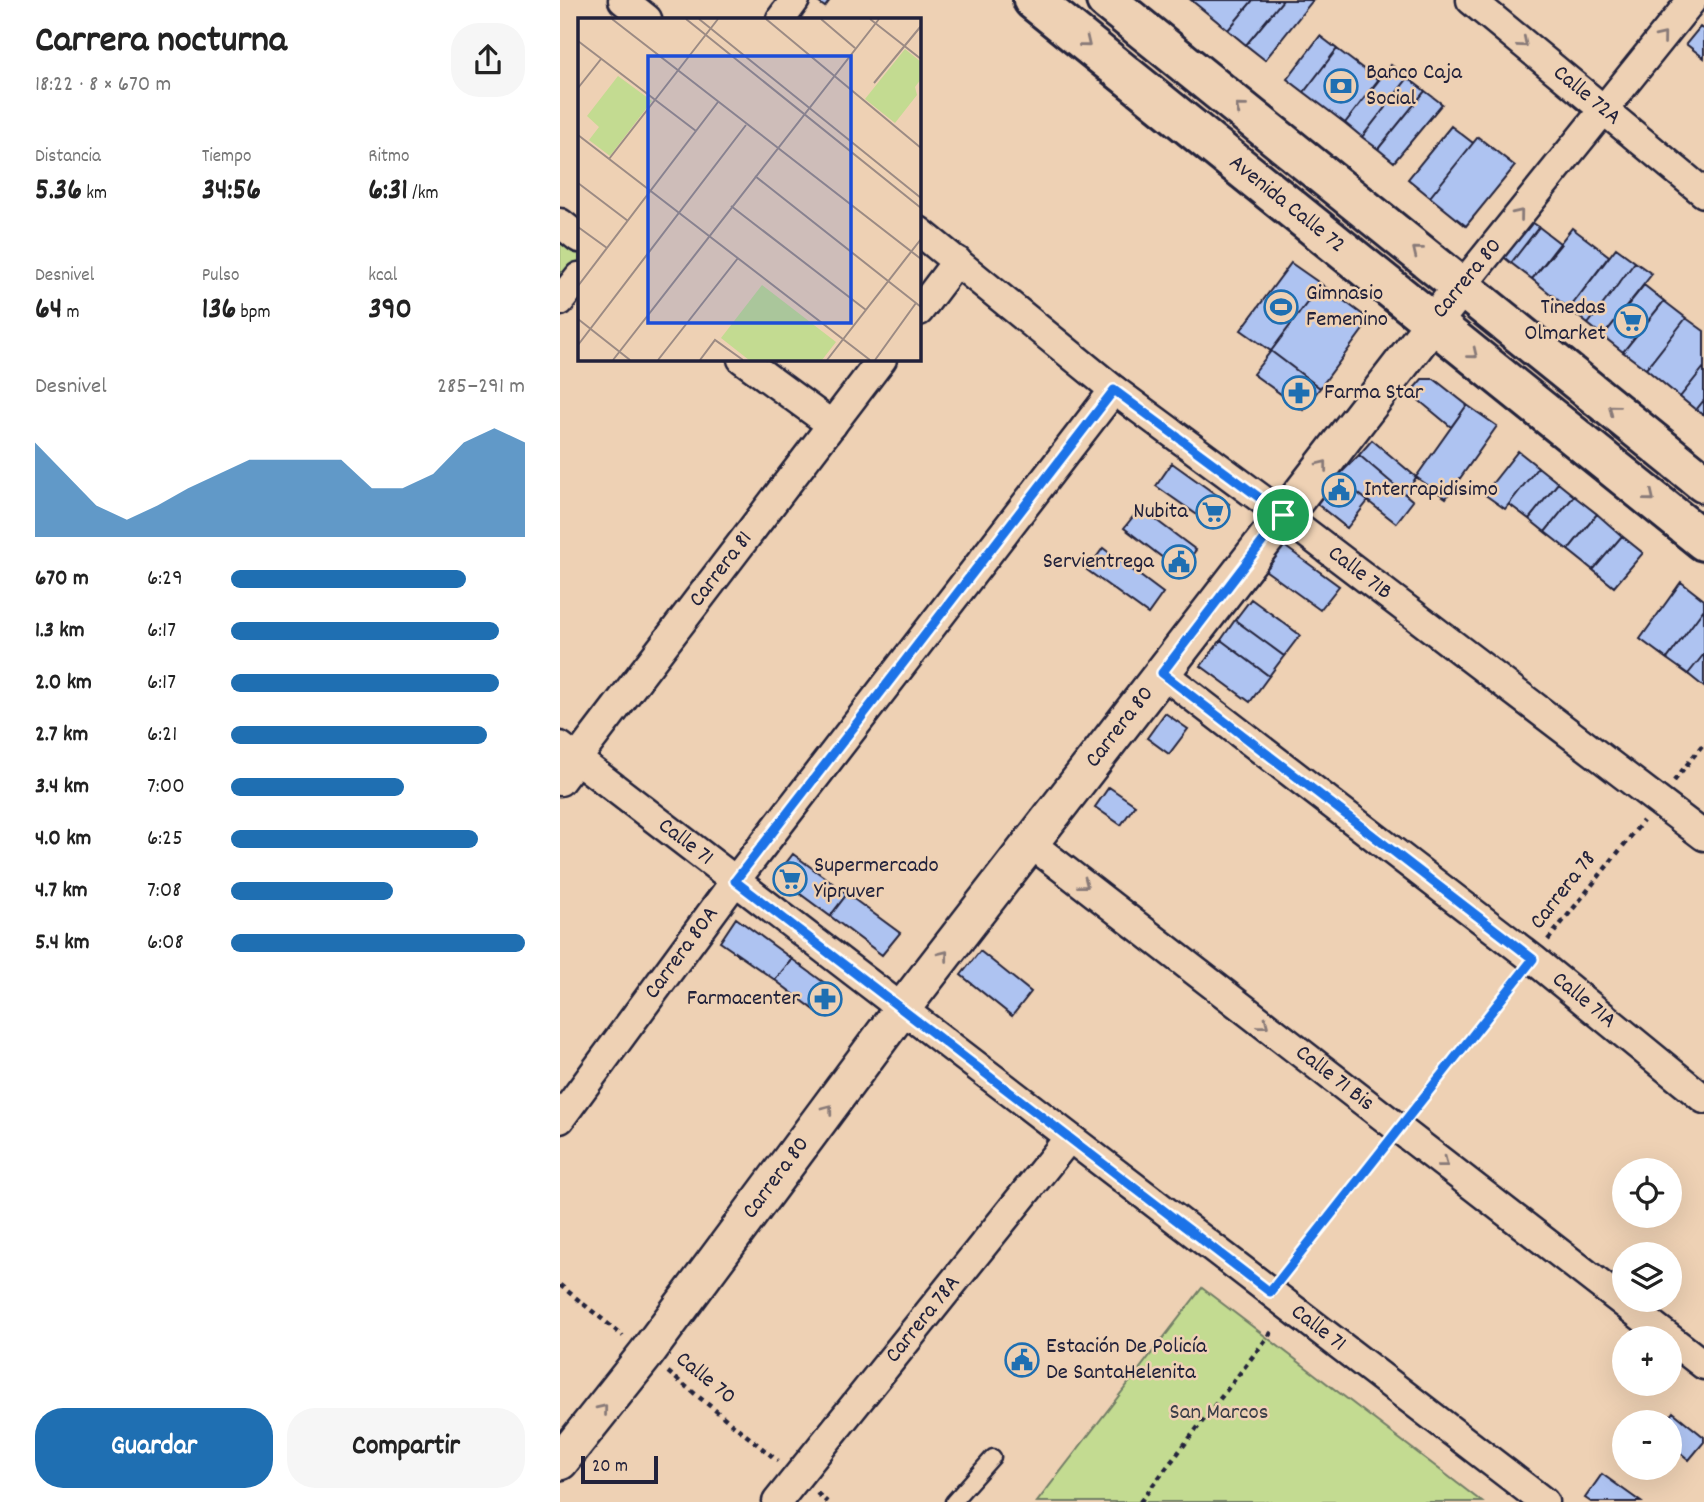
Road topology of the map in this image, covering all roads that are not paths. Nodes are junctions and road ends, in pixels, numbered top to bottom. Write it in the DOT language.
graph roads {
  1 [pos="623,0"];
  2 [pos="795,0"];
  3 [pos="1033,0"];
  4 [pos="1106,0"];
  5 [pos="1471,0"];
  6 [pos="1692,0"];
  7 [pos="646,18"];
  8 [pos="782,18"];
  9 [pos="1604,110"];
  10 [pos="1704,193"];
  11 [pos="560,223"];
  12 [pos="920,232"];
  13 [pos="578,237"];
  14 [pos="957,261"];
  15 [pos="578,278"];
  16 [pos="1461,287"];
  17 [pos="560,302"];
  18 [pos="920,310"];
  19 [pos="1433,322"];
  20 [pos="743,360"];
  21 [pos="881,360"];
  22 [pos="1114,390"];
  23 [pos="832,425"];
  24 [pos="1704,483"];
  25 [pos="1283,515"];
  26 [pos="1704,541"];
  27 [pos="1162,673"];
  28 [pos="566,762"];
  29 [pos="1704,836"];
  30 [pos="1030,843"];
  31 [pos="735,881"];
  32 [pos="902,1009"];
  33 [pos="1704,1099"];
  34 [pos="560,1119"];
  35 [pos="1069,1138"];
  36 [pos="1704,1365"];
  37 [pos="993,1457"];
  38 [pos="560,1462"];
  39 [pos="777,1502"];
  40 [pos="953,1502"];
  41 [pos="1544,1502"];
  1 -- 7 [label="street"];
  2 -- 8 [label="street"];
  3 -- 19 [label="main road, Avenida Calle 72, one-way"];
  16 -- 4 [label="main road, Avenida Calle 72, one-way"];
  5 -- 9 [label="street, Calle 72A, one-way"];
  9 -- 6 [label="street, Carrera 80, one-way"];
  9 -- 10 [label="street, Calle 72A"];
  16 -- 9 [label="street, Carrera 80, one-way"];
  11 -- 13 [label="street"];
  12 -- 14 [label="street, Calle 71B"];
  14 -- 18 [label="street"];
  14 -- 22 [label="street, Calle 71B"];
  15 -- 17 [label="street"];
  16 -- 19 [label="street, Carrera 80"];
  24 -- 16 [label="main road, Avenida Calle 72, one-way"];
  25 -- 19 [label="street, Carrera 80, one-way"];
  19 -- 26 [label="main road, Avenida Calle 72, one-way"];
  20 -- 23 [label="street"];
  21 -- 23 [label="street, Carrera 81"];
  22 -- 25 [label="street, Calle 71B"];
  22 -- 31 [label="street, Carrera 80A"];
  23 -- 28 [label="street, Carrera 81"];
  25 -- 27 [label="street, Carrera 80"];
  25 -- 29 [label="street, Calle 71B"];
  27 -- 30 [label="street, Carrera 80"];
  27 -- 33 [label="street, Calle 71A"];
  28 -- 31 [label="street, Calle 71"];
  32 -- 30 [label="street, Carrera 80, one-way"];
  30 -- 36 [label="street, Calle 71 Bis, one-way"];
  31 -- 32 [label="street, Calle 71"];
  31 -- 34 [label="street, Carrera 80A"];
  32 -- 35 [label="street, Calle 71"];
  38 -- 32 [label="street, Carrera 80, one-way"];
  35 -- 39 [label="street, Carrera 78A"];
  35 -- 41 [label="street, Calle 71"];
  37 -- 40 [label="lane"];
}
